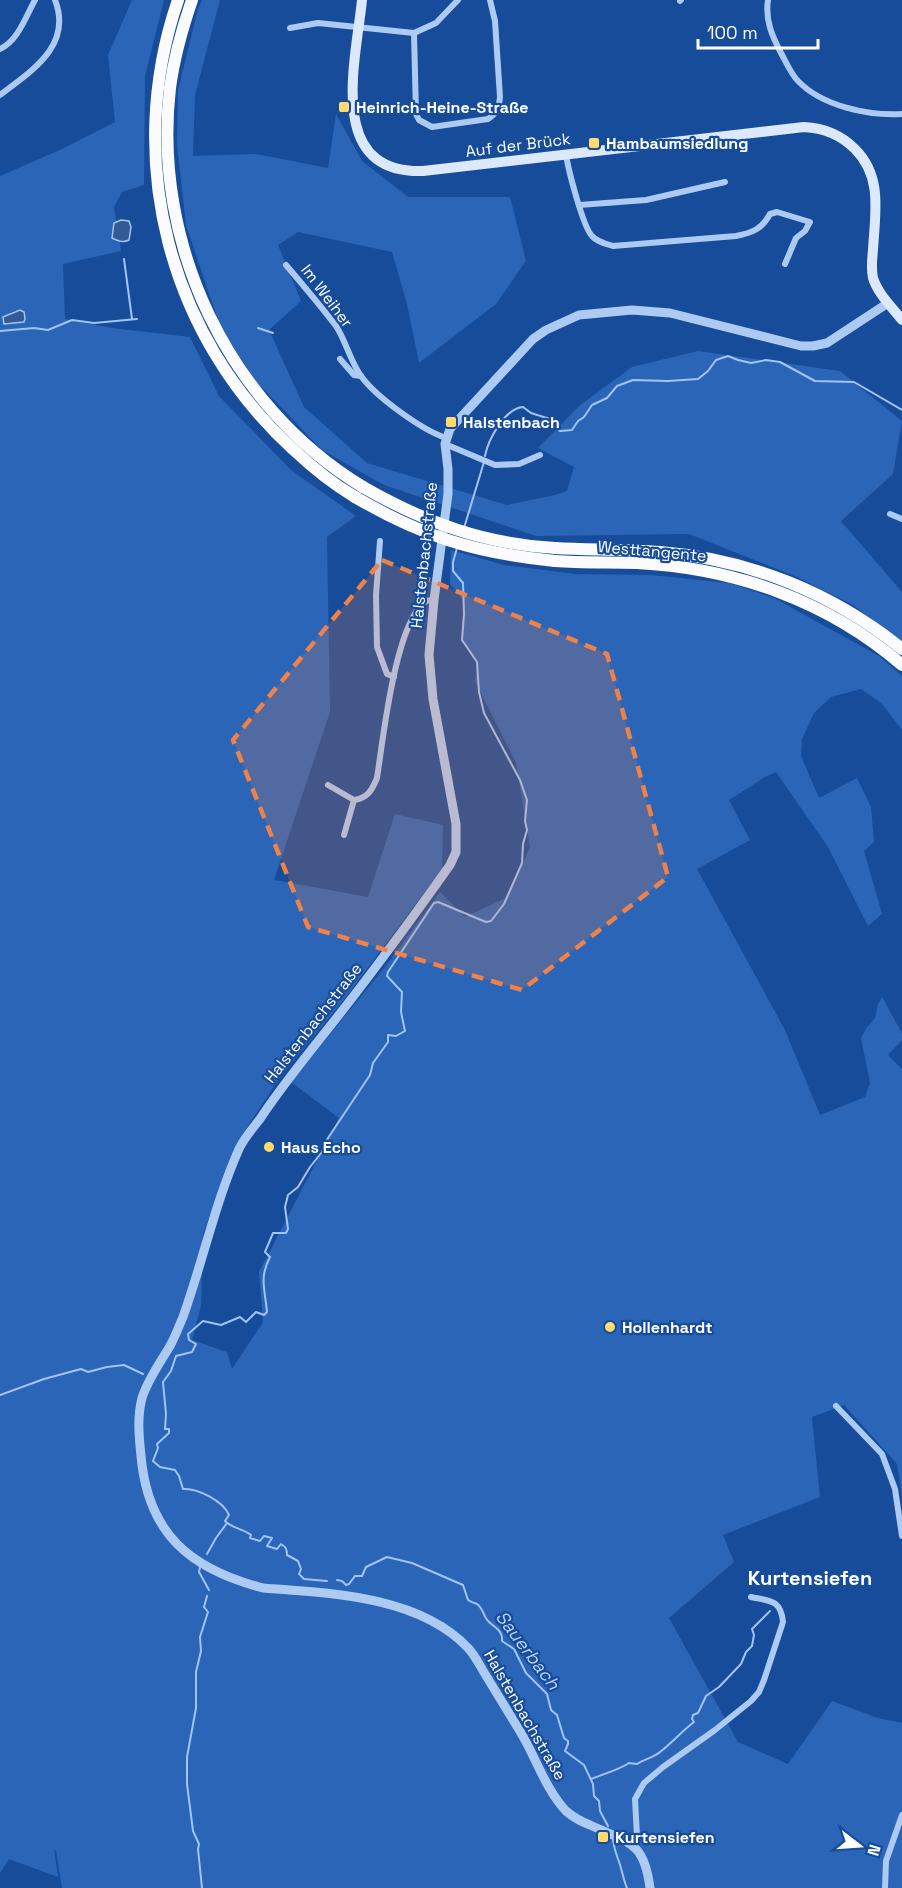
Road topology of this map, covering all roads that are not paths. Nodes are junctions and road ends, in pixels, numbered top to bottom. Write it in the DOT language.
graph roads {
  1 [pos="34,0"];
  2 [pos="55,0"];
  3 [pos="178,0"];
  4 [pos="192,0"];
  5 [pos="362,0"];
  6 [pos="458,0"];
  7 [pos="490,0"];
  8 [pos="768,0"];
  9 [pos="360,27"];
  10 [pos="290,28"];
  11 [pos="414,33"];
  12 [pos="0,49"];
  13 [pos="0,94"];
  14 [pos="902,114"];
  15 [pos="566,154"];
  16 [pos="725,182"];
  17 [pos="579,205"];
  18 [pos="785,264"];
  19 [pos="286,265"];
  20 [pos="888,303"];
  21 [pos="902,320"];
  22 [pos="340,359"];
  23 [pos="361,376"];
  24 [pos="446,441"];
  25 [pos="540,455"];
  26 [pos="359,492"];
  27 [pos="890,514"];
  28 [pos="902,519"];
  29 [pos="380,541"];
  30 [pos="555,555"];
  31 [pos="434,600"];
  32 [pos="902,649"];
  33 [pos="902,665"];
  34 [pos="394,677"];
  35 [pos="328,785"];
  36 [pos="354,800"];
  37 [pos="344,835"];
  38 [pos="836,1406"];
  39 [pos="902,1536"];
  40 [pos="752,1597"];
  41 [pos="902,1815"];
  42 [pos="633,1845"];
  43 [pos="650,1888"];
  44 [pos="885,1888"];
  1 -- 12 [label="street"];
  2 -- 13 [label="street"];
  3 -- 26 [label="highway"];
  4 -- 26 [label="highway"];
  5 -- 9 [label="main road, Auf der Brück"];
  6 -- 11 [label="street"];
  7 -- 11 [label="street"];
  8 -- 14 [label="street"];
  9 -- 10 [label="street"];
  9 -- 11 [label="street"];
  9 -- 15 [label="main road, Auf der Brück"];
  15 -- 17 [label="street"];
  15 -- 20 [label="main road, Auf der Brück"];
  16 -- 17 [label="street"];
  17 -- 18 [label="street"];
  19 -- 23 [label="street, Im Weiher"];
  20 -- 21 [label="main road, Auf der Brück"];
  20 -- 24 [label="street"];
  22 -- 23 [label="street, Im Weiher"];
  23 -- 24 [label="street, Im Weiher"];
  24 -- 25 [label="street, Im Weiher"];
  24 -- 31 [label="street, Halstenbachstraße"];
  26 -- 30 [label="highway, bridge"];
  27 -- 28 [label="street"];
  29 -- 34 [label="street"];
  30 -- 32 [label="highway, Westtangente"];
  30 -- 33 [label="highway, Westtangente"];
  31 -- 34 [label="street"];
  31 -- 42 [label="street, Halstenbachstraße"];
  34 -- 36 [label="street"];
  35 -- 36 [label="street"];
  36 -- 37 [label="street"];
  38 -- 39 [label="street"];
  40 -- 42 [label="street"];
  41 -- 44 [label="street"];
  42 -- 43 [label="street"];
}
